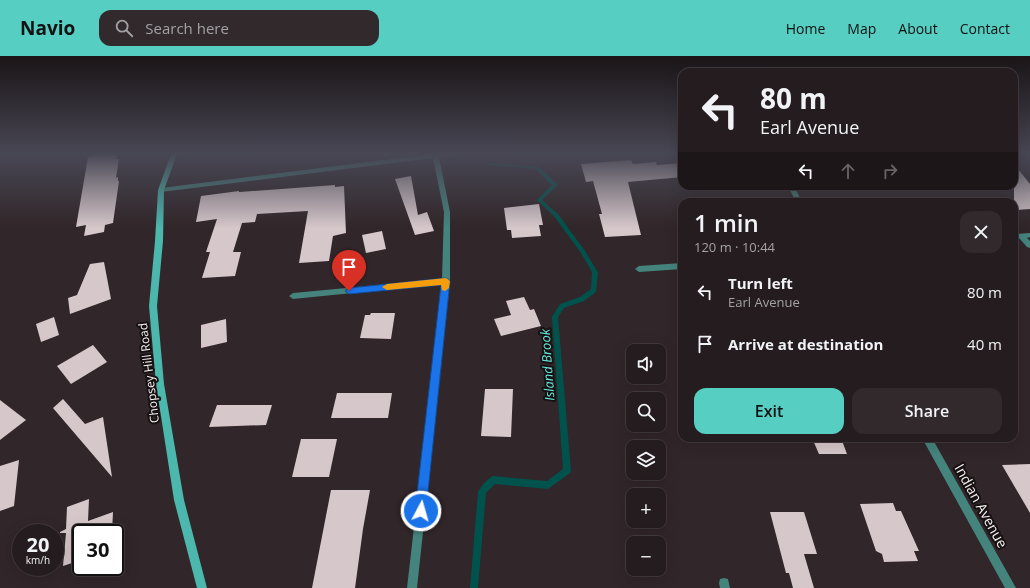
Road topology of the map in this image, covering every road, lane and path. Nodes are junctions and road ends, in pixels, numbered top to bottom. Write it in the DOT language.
graph roads {
  1 [pos="165,179"];
  2 [pos="248,179"];
  3 [pos="440,179"];
  4 [pos="161,190"];
  5 [pos="1030,235"];
  6 [pos="1018,236"];
  7 [pos="1030,245"];
  8 [pos="678,266"];
  9 [pos="639,269"];
  10 [pos="446,281"];
  11 [pos="293,296"];
  12 [pos="929,442"];
  13 [pos="202,588"];
  14 [pos="412,588"];
  15 [pos="1011,588"];
  1 -- 4 [label="street, Chopsey Hill Road"];
  2 -- 4 [label="street"];
  3 -- 10 [label="street"];
  4 -- 13 [label="street, Chopsey Hill Road"];
  5 -- 6 [label="street"];
  6 -- 7 [label="street"];
  8 -- 9 [label="street"];
  10 -- 11 [label="street"];
  10 -- 14 [label="street"];
  12 -- 15 [label="street, Indian Avenue"];
}
